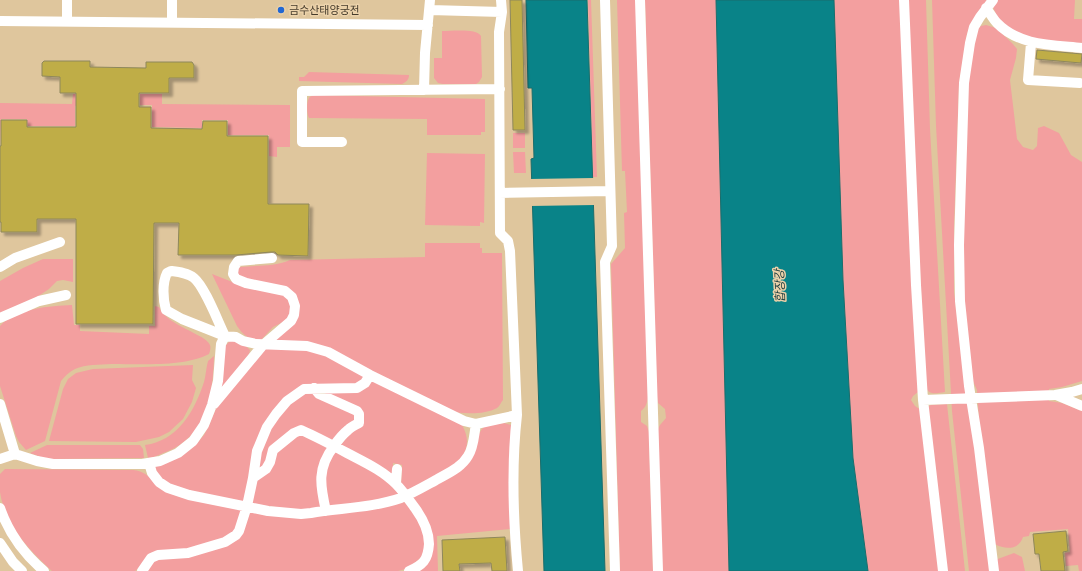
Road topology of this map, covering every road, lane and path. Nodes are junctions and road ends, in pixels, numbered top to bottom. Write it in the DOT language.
graph roads {
  1 [pos="67,0"];
  2 [pos="172,0"];
  3 [pos="501,0"];
  4 [pos="605,0"];
  5 [pos="640,0"];
  6 [pos="904,0"];
  7 [pos="989,4"];
  8 [pos="430,5"];
  9 [pos="502,12"];
  10 [pos="0,21"];
  11 [pos="66,22"];
  12 [pos="172,23"];
  13 [pos="428,25"];
  14 [pos="1031,43"];
  15 [pos="1082,48"];
  16 [pos="1080,83"];
  17 [pos="500,89"];
  18 [pos="424,90"];
  19 [pos="342,142"];
  20 [pos="610,191"];
  21 [pos="500,193"];
  22 [pos="60,242"];
  23 [pos="272,258"];
  24 [pos="0,267"];
  25 [pos="66,295"];
  26 [pos="0,318"];
  27 [pos="225,336"];
  28 [pos="263,345"];
  29 [pos="370,375"];
  30 [pos="314,388"];
  31 [pos="1082,389"];
  32 [pos="1052,395"];
  33 [pos="927,399"];
  34 [pos="0,404"];
  35 [pos="212,405"];
  36 [pos="1082,406"];
  37 [pos="516,415"];
  38 [pos="476,424"];
  39 [pos="334,446"];
  40 [pos="15,454"];
  41 [pos="0,459"];
  42 [pos="148,463"];
  43 [pos="397,468"];
  44 [pos="253,478"];
  45 [pos="396,484"];
  46 [pos="406,495"];
  47 [pos="246,506"];
  48 [pos="0,508"];
  49 [pos="326,511"];
  50 [pos="0,543"];
  51 [pos="22,571"];
  52 [pos="44,571"];
  53 [pos="142,571"];
  54 [pos="409,571"];
  55 [pos="518,571"];
  56 [pos="616,571"];
  57 [pos="658,571"];
  58 [pos="943,571"];
  59 [pos="994,571"];
  1 -- 11 [label="street"];
  2 -- 12 [label="street"];
  3 -- 9 [label="street"];
  4 -- 20 [label="street"];
  5 -- 57 [label="street"];
  6 -- 33 [label="street"];
  7 -- 14 [label="street"];
  7 -- 59 [label="street"];
  8 -- 9 [label="street"];
  8 -- 13 [label="street"];
  9 -- 17 [label="street"];
  10 -- 11 [label="street"];
  11 -- 12 [label="street"];
  12 -- 13 [label="street"];
  13 -- 18 [label="street"];
  14 -- 15 [label="street"];
  14 -- 16 [label="street"];
  17 -- 18 [label="street"];
  17 -- 21 [label="street"];
  18 -- 19 [label="street"];
  20 -- 21 [label="street"];
  20 -- 56 [label="street"];
  21 -- 37 [label="street"];
  22 -- 24 [label="street"];
  23 -- 28 [label="street"];
  25 -- 26 [label="street"];
  27 -- 27 [label="street"];
  27 -- 28 [label="street"];
  27 -- 35 [label="street"];
  28 -- 29 [label="street"];
  28 -- 35 [label="street"];
  29 -- 30 [label="street"];
  29 -- 38 [label="street"];
  30 -- 39 [label="street"];
  30 -- 44 [label="street"];
  31 -- 32 [label="street"];
  32 -- 33 [label="street"];
  32 -- 36 [label="street"];
  33 -- 58 [label="street"];
  34 -- 40 [label="street"];
  35 -- 42 [label="street"];
  37 -- 38 [label="street"];
  37 -- 55 [label="street"];
  38 -- 46 [label="street"];
  39 -- 44 [label="street"];
  39 -- 45 [label="street"];
  39 -- 49 [label="street"];
  40 -- 41 [label="street"];
  40 -- 42 [label="street"];
  42 -- 47 [label="street"];
  43 -- 45 [label="street"];
  44 -- 47 [label="street"];
  45 -- 46 [label="street"];
  46 -- 49 [label="street"];
  46 -- 54 [label="street"];
  47 -- 49 [label="street"];
  47 -- 53 [label="street"];
  48 -- 52 [label="street"];
  50 -- 51 [label="street"];
}
